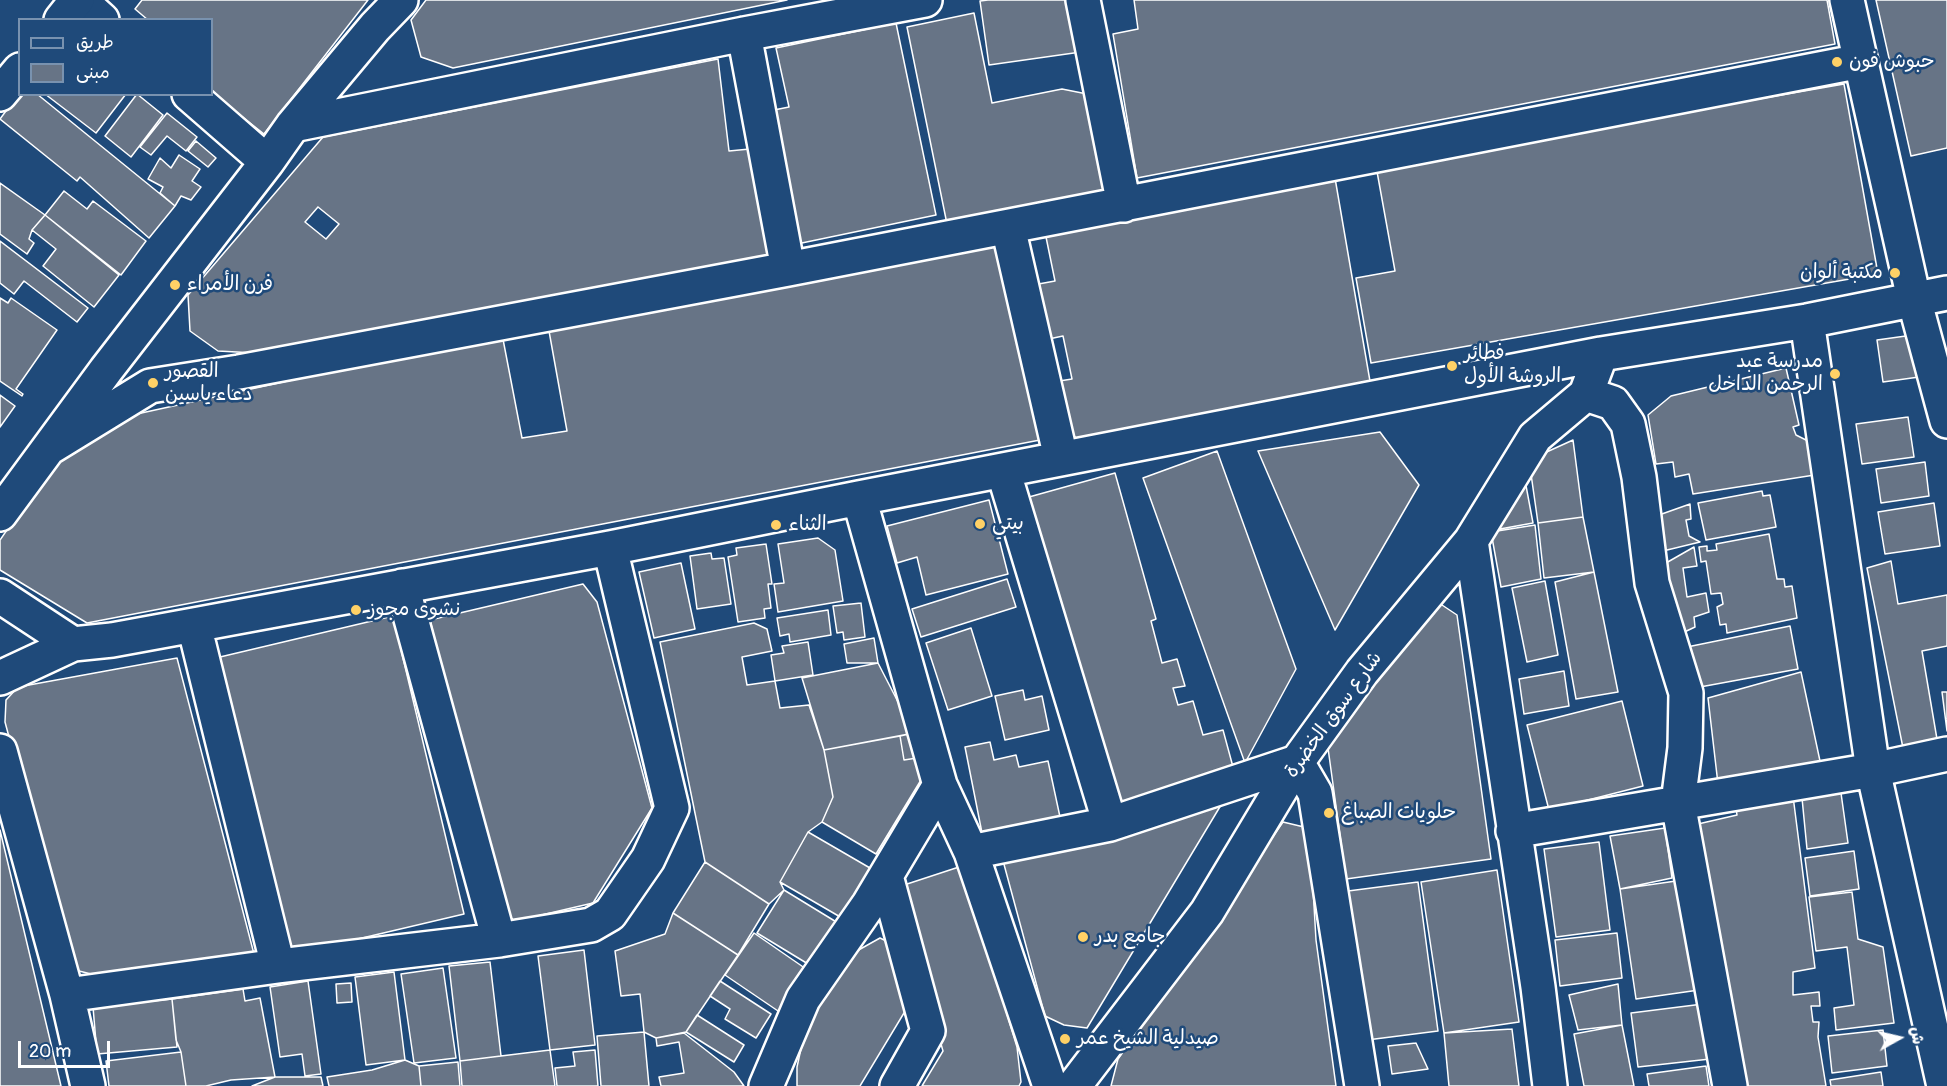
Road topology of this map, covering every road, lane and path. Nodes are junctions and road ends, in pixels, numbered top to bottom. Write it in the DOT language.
graph roads {
  1 [pos="78,0"];
  2 [pos="400,0"];
  3 [pos="925,0"];
  4 [pos="1083,0"];
  5 [pos="1847,0"];
  6 [pos="63,18"];
  7 [pos="100,18"];
  8 [pos="744,34"];
  9 [pos="1861,61"];
  10 [pos="18,72"];
  11 [pos="0,94"];
  12 [pos="191,96"];
  13 [pos="293,125"];
  14 [pos="267,162"];
  15 [pos="1124,205"];
  16 [pos="1008,228"];
  17 [pos="788,269"];
  18 [pos="1947,293"];
  19 [pos="1914,299"];
  20 [pos="1807,321"];
  21 [pos="1601,354"];
  22 [pos="1586,394"];
  23 [pos="1947,421"];
  24 [pos="49,448"];
  25 [pos="1062,458"];
  26 [pos="1003,470"];
  27 [pos="859,498"];
  28 [pos="0,514"];
  29 [pos="1471,541"];
  30 [pos="610,548"];
  31 [pos="402,585"];
  32 [pos="0,596"];
  33 [pos="194,625"];
  34 [pos="73,644"];
  35 [pos="0,678"];
  36 [pos="0,751"];
  37 [pos="1947,754"];
  38 [pos="1297,762"];
  39 [pos="1873,770"];
  40 [pos="940,785"];
  41 [pos="1678,803"];
  42 [pos="1110,824"];
  43 [pos="1513,831"];
  44 [pos="971,852"];
  45 [pos="886,876"];
  46 [pos="499,940"];
  47 [pos="278,966"];
  48 [pos="67,995"];
  49 [pos="88,1086"];
  50 [pos="766,1086"];
  51 [pos="897,1086"];
  52 [pos="1050,1086"];
  53 [pos="1074,1086"];
  54 [pos="1362,1086"];
  55 [pos="1550,1086"];
  56 [pos="1730,1086"];
  57 [pos="1944,1086"];
  1 -- 6 [label="street"];
  1 -- 7 [label="street"];
  2 -- 13 [label="street"];
  3 -- 8 [label="street"];
  4 -- 15 [label="street"];
  5 -- 9 [label="street"];
  8 -- 13 [label="street"];
  8 -- 17 [label="street"];
  9 -- 15 [label="street"];
  9 -- 19 [label="street"];
  10 -- 11 [label="street"];
  12 -- 14 [label="street"];
  13 -- 14 [label="street"];
  14 -- 24 [label="street"];
  15 -- 16 [label="street"];
  16 -- 17 [label="street"];
  16 -- 25 [label="street"];
  17 -- 24 [label="street"];
  18 -- 19 [label="street"];
  19 -- 20 [label="street"];
  19 -- 23 [label="street"];
  20 -- 21 [label="street"];
  20 -- 39 [label="street"];
  21 -- 22 [label="street, شارع سوق الخضرة"];
  21 -- 25 [label="street"];
  22 -- 29 [label="street, شارع سوق الخضرة"];
  22 -- 41 [label="street"];
  24 -- 28 [label="street"];
  25 -- 26 [label="street"];
  26 -- 27 [label="street"];
  26 -- 42 [label="street"];
  27 -- 30 [label="street"];
  27 -- 40 [label="street"];
  29 -- 38 [label="street, شارع سوق الخضرة"];
  29 -- 43 [label="street"];
  30 -- 31 [label="street"];
  30 -- 46 [label="street"];
  31 -- 33 [label="street"];
  31 -- 46 [label="street"];
  32 -- 34 [label="street"];
  33 -- 34 [label="street"];
  33 -- 47 [label="street"];
  34 -- 35 [label="street"];
  36 -- 48 [label="street"];
  37 -- 39 [label="street"];
  38 -- 42 [label="street"];
  38 -- 53 [label="street, شارع سوق الخضرة"];
  38 -- 54 [label="street"];
  39 -- 41 [label="street"];
  39 -- 57 [label="street"];
  40 -- 44 [label="street"];
  40 -- 45 [label="street"];
  41 -- 43 [label="street"];
  41 -- 56 [label="street"];
  42 -- 44 [label="street"];
  43 -- 55 [label="street"];
  44 -- 52 [label="street"];
  45 -- 50 [label="street"];
  45 -- 51 [label="street"];
  46 -- 47 [label="street"];
  47 -- 48 [label="street"];
  48 -- 49 [label="street"];
}
